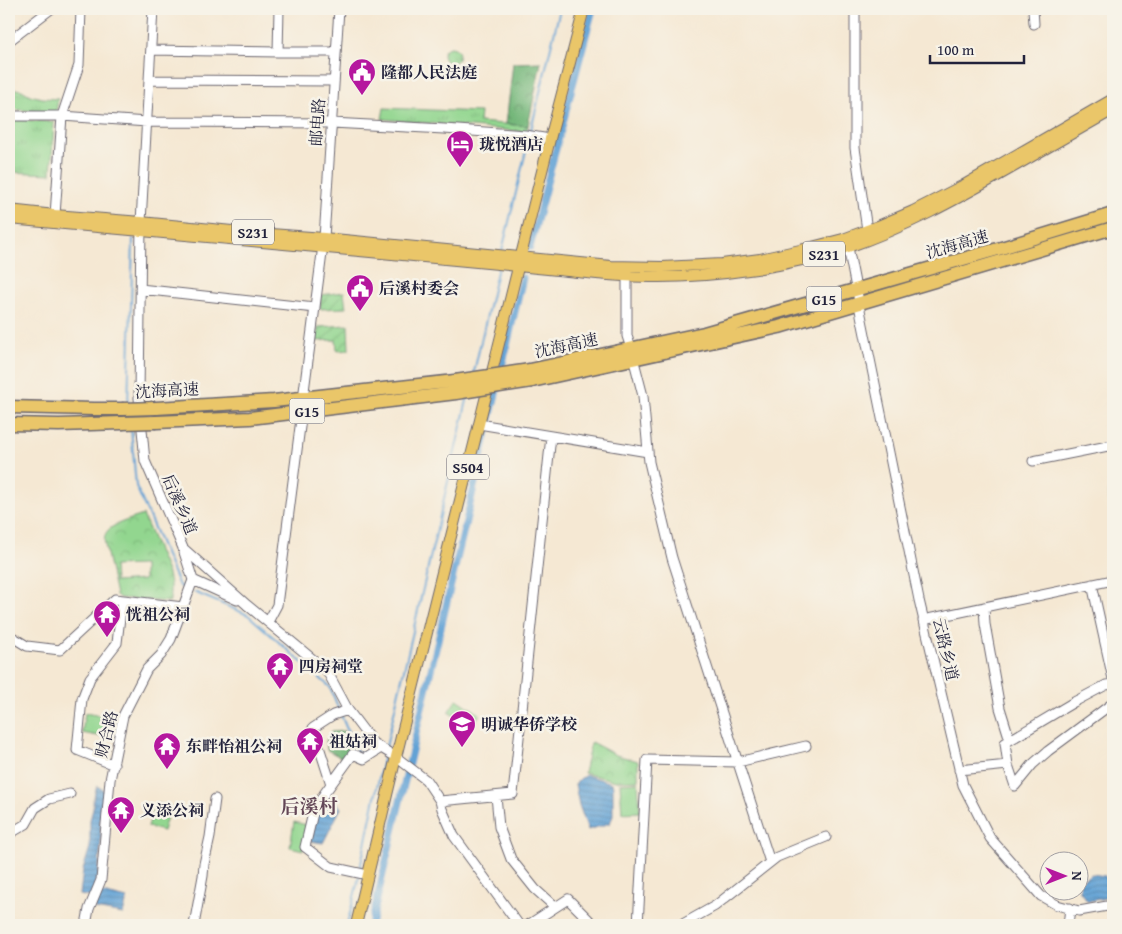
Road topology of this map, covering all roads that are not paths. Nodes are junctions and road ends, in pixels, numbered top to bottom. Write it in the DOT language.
graph roads {
  1 [pos="51,9"];
  2 [pos="81,9"];
  3 [pos="153,9"];
  4 [pos="279,9"];
  5 [pos="339,9"];
  6 [pos="584,9"];
  7 [pos="855,9"];
  8 [pos="1033,9"];
  9 [pos="1034,24"];
  10 [pos="9,41"];
  11 [pos="151,50"];
  12 [pos="278,52"];
  13 [pos="336,52"];
  14 [pos="149,80"];
  15 [pos="334,81"];
  16 [pos="1113,99"];
  17 [pos="1113,110"];
  18 [pos="9,116"];
  19 [pos="62,116"];
  20 [pos="147,122"];
  21 [pos="332,123"];
  22 [pos="550,139"];
  23 [pos="9,210"];
  24 [pos="1113,214"];
  25 [pos="55,215"];
  26 [pos="9,219"];
  27 [pos="141,226"];
  28 [pos="1113,228"];
  29 [pos="867,230"];
  30 [pos="323,243"];
  31 [pos="848,247"];
  32 [pos="520,262"];
  33 [pos="627,276"];
  34 [pos="855,283"];
  35 [pos="140,289"];
  36 [pos="315,308"];
  37 [pos="860,310"];
  38 [pos="629,342"];
  39 [pos="635,366"];
  40 [pos="531,375"];
  41 [pos="456,387"];
  42 [pos="304,391"];
  43 [pos="9,408"];
  44 [pos="301,419"];
  45 [pos="9,424"];
  46 [pos="479,424"];
  47 [pos="550,436"];
  48 [pos="1113,445"];
  49 [pos="648,452"];
  50 [pos="1033,461"];
  51 [pos="183,548"];
  52 [pos="193,580"];
  53 [pos="1113,580"];
  54 [pos="1092,584"];
  55 [pos="122,600"];
  56 [pos="247,605"];
  57 [pos="183,607"];
  58 [pos="984,607"];
  59 [pos="923,620"];
  60 [pos="268,622"];
  61 [pos="9,635"];
  62 [pos="1113,678"];
  63 [pos="1113,684"];
  64 [pos="1113,703"];
  65 [pos="343,712"];
  66 [pos="1010,740"];
  67 [pos="806,746"];
  68 [pos="384,753"];
  69 [pos="738,762"];
  70 [pos="114,765"];
  71 [pos="1008,766"];
  72 [pos="959,770"];
  73 [pos="331,784"];
  74 [pos="70,794"];
  75 [pos="496,796"];
  76 [pos="216,799"];
  77 [pos="440,801"];
  78 [pos="9,834"];
  79 [pos="826,837"];
  80 [pos="770,862"];
  81 [pos="362,874"];
  82 [pos="1113,905"];
  83 [pos="556,907"];
  84 [pos="1070,908"];
  85 [pos="86,925"];
  86 [pos="194,925"];
  87 [pos="356,925"];
  88 [pos="518,925"];
  89 [pos="528,925"];
  90 [pos="594,925"];
  91 [pos="638,925"];
  92 [pos="681,925"];
  93 [pos="1068,925"];
  1 -- 10 [label="street"];
  2 -- 19 [label="street"];
  3 -- 11 [label="street, 后溪乡道"];
  4 -- 12 [label="street"];
  5 -- 13 [label="street, 邮电路"];
  6 -- 22 [label="main road, S504"];
  7 -- 29 [label="street"];
  8 -- 9 [label="street"];
  11 -- 12 [label="street"];
  11 -- 14 [label="street, 后溪乡道"];
  12 -- 13 [label="street"];
  13 -- 15 [label="street, 邮电路"];
  14 -- 15 [label="street"];
  14 -- 20 [label="street, 后溪乡道"];
  15 -- 21 [label="street, 邮电路"];
  16 -- 29 [label="main road, S231"];
  17 -- 31 [label="main road, S231"];
  18 -- 19 [label="street"];
  19 -- 20 [label="street"];
  19 -- 25 [label="street"];
  20 -- 21 [label="street"];
  20 -- 27 [label="street, 后溪乡道"];
  21 -- 22 [label="street"];
  21 -- 30 [label="street, 邮电路"];
  22 -- 32 [label="main road, S504"];
  23 -- 25 [label="main road, S231"];
  24 -- 40 [label="highway, 沈海高速 / G15"];
  25 -- 27 [label="main road, S231"];
  26 -- 27 [label="main road, S231"];
  27 -- 30 [label="main road, S231"];
  27 -- 35 [label="street, 后溪乡道"];
  28 -- 40 [label="highway, 沈海高速 / G15"];
  29 -- 32 [label="main road, S231"];
  30 -- 32 [label="main road, S231"];
  30 -- 36 [label="street, 邮电路"];
  31 -- 33 [label="main road, S231"];
  31 -- 34 [label="street"];
  32 -- 33 [label="main road, S231"];
  32 -- 46 [label="main road, S504"];
  33 -- 38 [label="street"];
  35 -- 36 [label="street"];
  35 -- 51 [label="street, 后溪乡道"];
  36 -- 42 [label="street, 邮电路"];
  37 -- 59 [label="street, 云路乡道"];
  39 -- 49 [label="street"];
  40 -- 41 [label="highway, 沈海高速 / G15, bridge"];
  41 -- 43 [label="highway, 沈海高速 / G15, bridge"];
  41 -- 45 [label="highway, 沈海高速 / G15, bridge"];
  44 -- 60 [label="street"];
  46 -- 47 [label="street"];
  46 -- 68 [label="main road, S504"];
  47 -- 49 [label="street"];
  47 -- 75 [label="street"];
  48 -- 50 [label="street"];
  49 -- 69 [label="street"];
  51 -- 52 [label="street"];
  51 -- 56 [label="street, 后溪乡道"];
  52 -- 56 [label="street"];
  52 -- 57 [label="street, 财合路"];
  53 -- 54 [label="street"];
  54 -- 58 [label="street"];
  54 -- 62 [label="street"];
  55 -- 57 [label="street"];
  55 -- 61 [label="street"];
  55 -- 70 [label="street"];
  56 -- 60 [label="street, 后溪乡道"];
  57 -- 70 [label="street, 财合路"];
  58 -- 59 [label="street"];
  58 -- 66 [label="street"];
  59 -- 72 [label="street, 云路乡道"];
  60 -- 65 [label="street, 后溪乡道"];
  63 -- 66 [label="street"];
  64 -- 71 [label="street"];
  65 -- 68 [label="street, 后溪乡道"];
  65 -- 73 [label="street"];
  66 -- 71 [label="street"];
  67 -- 69 [label="street"];
  68 -- 73 [label="street"];
  68 -- 77 [label="street, 后溪乡道"];
  68 -- 81 [label="main road, S504"];
  69 -- 80 [label="street"];
  69 -- 91 [label="street"];
  70 -- 85 [label="street, 财合路"];
  71 -- 72 [label="street"];
  72 -- 84 [label="street, 云路乡道"];
  73 -- 81 [label="street"];
  74 -- 78 [label="street"];
  75 -- 77 [label="street"];
  75 -- 83 [label="street"];
  76 -- 86 [label="street"];
  77 -- 88 [label="street, 后溪乡道"];
  79 -- 80 [label="street"];
  80 -- 92 [label="street"];
  81 -- 87 [label="main road, S504"];
  82 -- 84 [label="street, 云路乡道"];
  83 -- 89 [label="street"];
  83 -- 90 [label="street"];
  84 -- 93 [label="street"];
}
